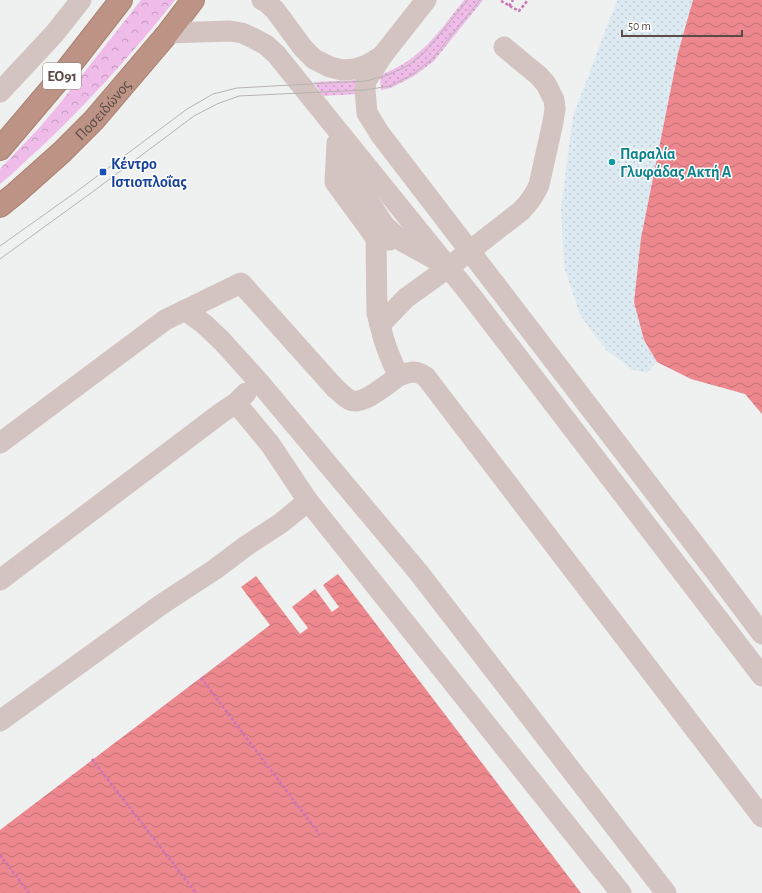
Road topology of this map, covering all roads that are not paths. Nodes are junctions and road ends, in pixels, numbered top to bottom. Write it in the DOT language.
graph roads {
  1 [pos="82,0"];
  2 [pos="121,0"];
  3 [pos="193,0"];
  4 [pos="262,0"];
  5 [pos="426,0"];
  6 [pos="168,33"];
  7 [pos="504,47"];
  8 [pos="382,56"];
  9 [pos="0,92"];
  10 [pos="367,113"];
  11 [pos="338,130"];
  12 [pos="0,149"];
  13 [pos="0,206"];
  14 [pos="376,238"];
  15 [pos="402,242"];
  16 [pos="469,251"];
  17 [pos="449,267"];
  18 [pos="185,310"];
  19 [pos="380,324"];
  20 [pos="399,376"];
  21 [pos="259,382"];
  22 [pos="236,402"];
  23 [pos="0,443"];
  24 [pos="308,501"];
  25 [pos="0,580"];
  26 [pos="762,634"];
  27 [pos="762,676"];
  28 [pos="0,721"];
  29 [pos="762,817"];
  30 [pos="622,893"];
  31 [pos="666,893"];
  1 -- 9 [label="street"];
  2 -- 12 [label="highway, ΕΟ91"];
  3 -- 6 [label="highway, Ποσειδώνος"];
  4 -- 8 [label="street"];
  5 -- 8 [label="street"];
  6 -- 11 [label="street"];
  6 -- 13 [label="highway, Ποσειδώνος"];
  7 -- 16 [label="street"];
  8 -- 10 [label="street"];
  10 -- 11 [label="street"];
  10 -- 16 [label="street"];
  11 -- 14 [label="street"];
  11 -- 15 [label="street"];
  11 -- 17 [label="street"];
  14 -- 15 [label="street"];
  14 -- 19 [label="street"];
  15 -- 17 [label="street"];
  16 -- 17 [label="street"];
  16 -- 26 [label="street"];
  17 -- 19 [label="street"];
  17 -- 27 [label="street"];
  18 -- 20 [label="street"];
  18 -- 21 [label="street"];
  18 -- 23 [label="street"];
  19 -- 20 [label="street"];
  20 -- 29 [label="street"];
  21 -- 22 [label="street"];
  21 -- 31 [label="street"];
  22 -- 24 [label="street"];
  22 -- 25 [label="street"];
  24 -- 28 [label="street"];
  24 -- 30 [label="street"];
}
